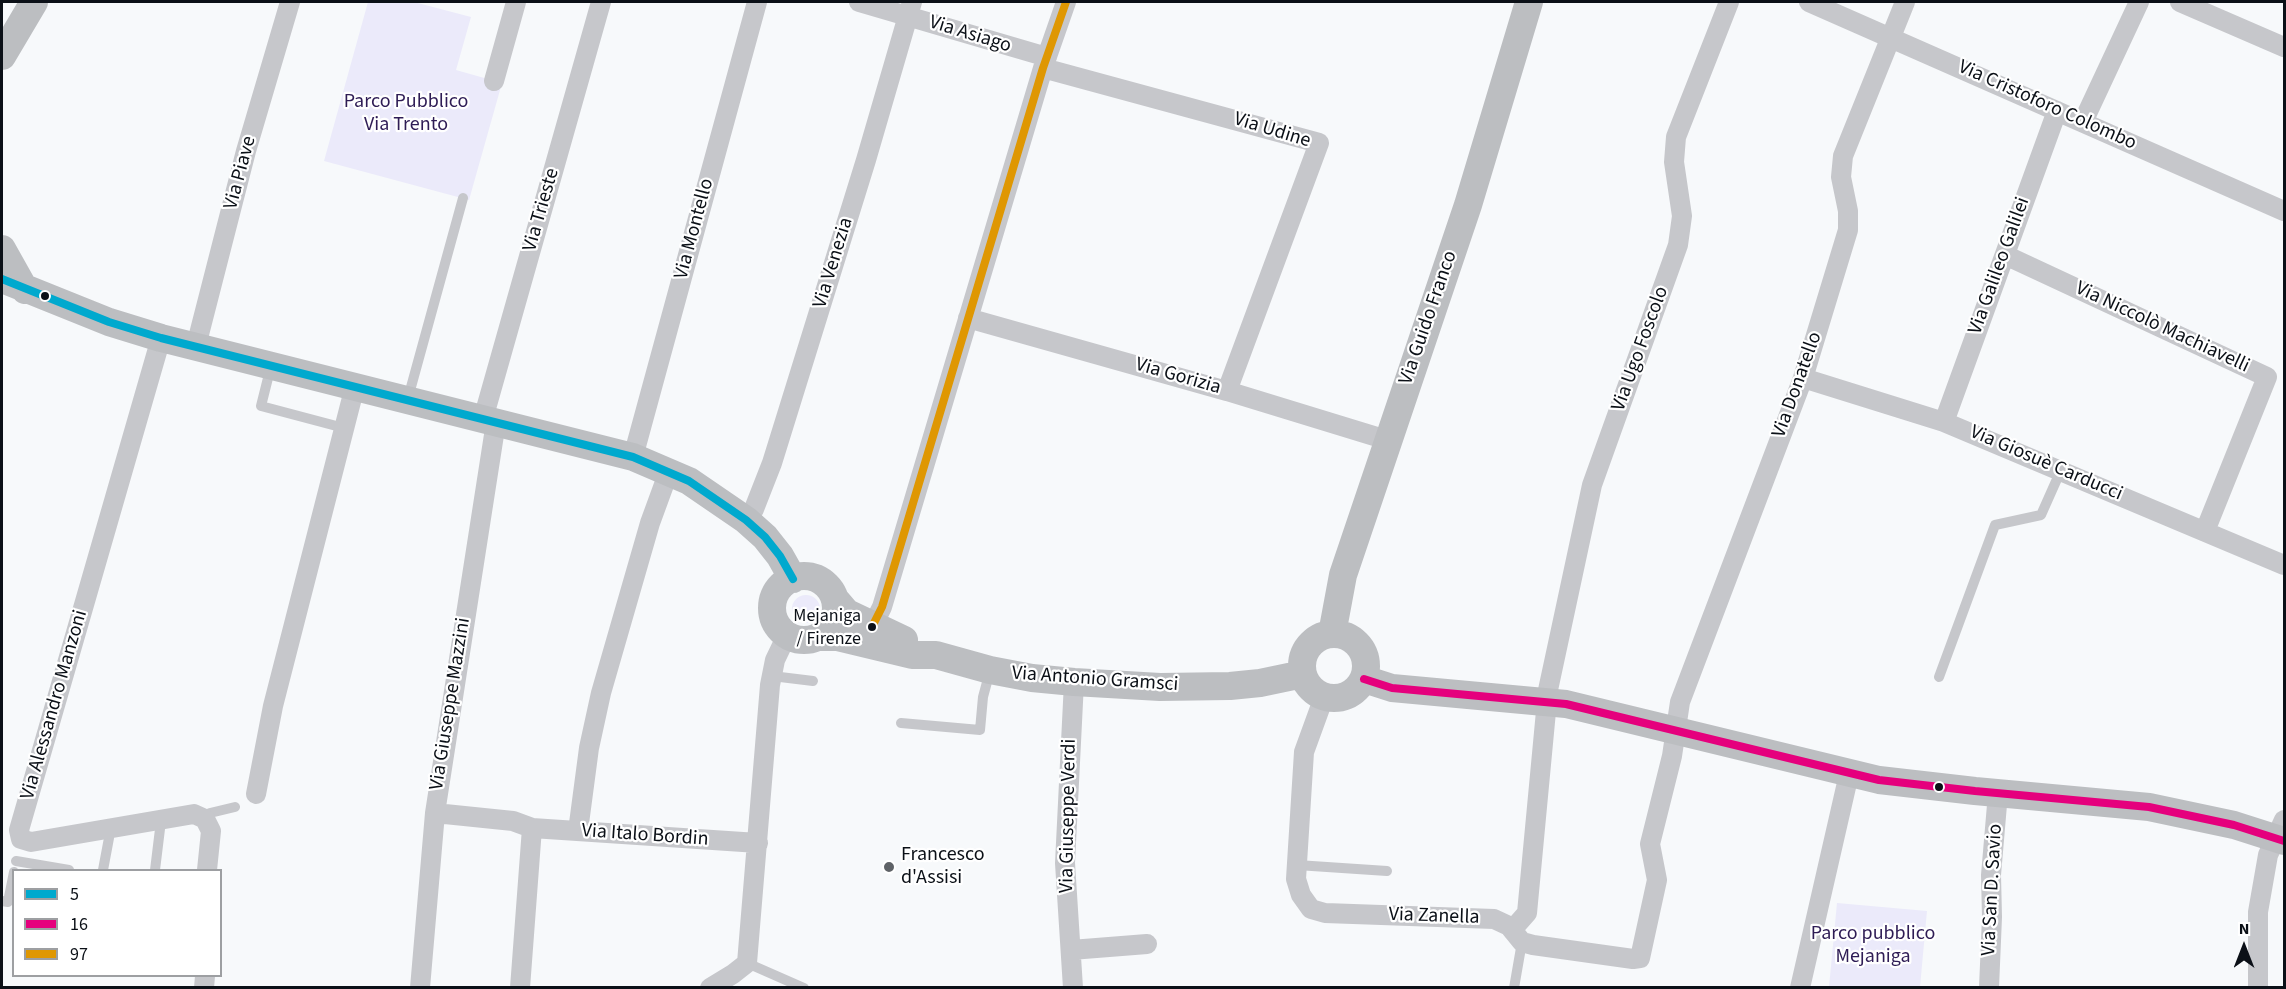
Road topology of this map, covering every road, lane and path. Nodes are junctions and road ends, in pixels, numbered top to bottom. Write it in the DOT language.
graph roads {
  1 [pos="33,2"];
  2 [pos="290,2"];
  3 [pos="516,2"];
  4 [pos="602,2"];
  5 [pos="757,2"];
  6 [pos="859,2"];
  7 [pos="1066,2"];
  8 [pos="1529,2"];
  9 [pos="1729,2"];
  10 [pos="1809,2"];
  11 [pos="1905,2"];
  12 [pos="2139,2"];
  13 [pos="2180,2"];
  14 [pos="910,9"];
  15 [pos="2,34"];
  16 [pos="1891,38"];
  17 [pos="2284,47"];
  18 [pos="2,56"];
  19 [pos="1045,63"];
  20 [pos="494,81"];
  21 [pos="2057,111"];
  22 [pos="2083,122"];
  23 [pos="463,198"];
  24 [pos="2284,212"];
  25 [pos="2005,255"];
  26 [pos="8,271"];
  27 [pos="968,318"];
  28 [pos="161,338"];
  29 [pos="196,346"];
  30 [pos="271,366"];
  31 [pos="1803,378"];
  32 [pos="355,386"];
  33 [pos="1227,391"];
  34 [pos="407,399"];
  35 [pos="489,420"];
  36 [pos="1944,422"];
  37 [pos="344,428"];
  38 [pos="1387,440"];
  39 [pos="633,457"];
  40 [pos="2061,470"];
  41 [pos="669,471"];
  42 [pos="746,520"];
  43 [pos="2205,531"];
  44 [pos="2284,564"];
  45 [pos="793,579"];
  46 [pos="835,599"];
  47 [pos="872,627"];
  48 [pos="1332,634"];
  49 [pos="787,635"];
  50 [pos="819,637"];
  51 [pos="936,656"];
  52 [pos="990,670"];
  53 [pos="1303,674"];
  54 [pos="772,676"];
  55 [pos="1939,676"];
  56 [pos="1364,679"];
  57 [pos="813,681"];
  58 [pos="1074,682"];
  59 [pos="1324,697"];
  60 [pos="1546,701"];
  61 [pos="901,723"];
  62 [pos="1676,729"];
  63 [pos="1849,774"];
  64 [pos="1998,793"];
  65 [pos="256,795"];
  66 [pos="235,807"];
  67 [pos="435,813"];
  68 [pos="205,819"];
  69 [pos="159,820"];
  70 [pos="532,828"];
  71 [pos="108,829"];
  72 [pos="578,831"];
  73 [pos="2282,833"];
  74 [pos="21,838"];
  75 [pos="758,843"];
  76 [pos="1297,866"];
  77 [pos="14,868"];
  78 [pos="42,869"];
  79 [pos="103,869"];
  80 [pos="155,869"];
  81 [pos="207,869"];
  82 [pos="1387,871"];
  83 [pos="7,883"];
  84 [pos="2,901"];
  85 [pos="1517,936"];
  86 [pos="1147,944"];
  87 [pos="1071,950"];
  88 [pos="747,963"];
  89 [pos="783,983"];
  90 [pos="420,987"];
  91 [pos="520,987"];
  92 [pos="710,987"];
  93 [pos="804,987"];
  94 [pos="1073,987"];
  95 [pos="1514,987"];
  96 [pos="1800,987"];
  97 [pos="1989,987"];
  98 [pos="2258,987"];
  1 -- 15 [label="main road"];
  1 -- 18 [label="main road"];
  2 -- 29 [label="street, Via Piave"];
  3 -- 20 [label="street"];
  4 -- 35 [label="street, Via Trieste"];
  5 -- 39 [label="street, Via Montello"];
  6 -- 14 [label="street, Via Asiago"];
  7 -- 19 [label="street"];
  8 -- 38 [label="main road, Via Guido Franco"];
  9 -- 60 [label="street, Via Ugo Foscolo"];
  10 -- 16 [label="street, Via Cristoforo Colombo"];
  11 -- 16 [label="street, Via Donatello"];
  12 -- 22 [label="street"];
  13 -- 17 [label="street"];
  14 -- 19 [label="street, Via Asiago"];
  14 -- 42 [label="street, Via Venezia"];
  16 -- 21 [label="street, Via Cristoforo Colombo"];
  16 -- 31 [label="street, Via Donatello"];
  19 -- 27 [label="street"];
  19 -- 33 [label="street, Via Udine"];
  21 -- 22 [label="street, Via Cristoforo Colombo"];
  21 -- 25 [label="street, Via Galileo Galilei"];
  22 -- 24 [label="street, Via Cristoforo Colombo"];
  23 -- 34 [label="lane"];
  25 -- 36 [label="street, Via Galileo Galilei"];
  25 -- 43 [label="street, Via Niccolò Machiavelli"];
  26 -- 28 [label="main road"];
  27 -- 33 [label="street, Via Gorizia"];
  27 -- 47 [label="street"];
  28 -- 29 [label="main road"];
  28 -- 74 [label="street, Via Alessandro Manzoni"];
  29 -- 30 [label="main road"];
  30 -- 32 [label="main road"];
  30 -- 37 [label="lane"];
  31 -- 36 [label="street, Via Giosuè Carducci"];
  31 -- 62 [label="street, Via Donatello"];
  32 -- 34 [label="main road"];
  32 -- 37 [label="street"];
  33 -- 38 [label="street, Via Gorizia"];
  34 -- 35 [label="main road"];
  35 -- 39 [label="main road"];
  35 -- 67 [label="street, Via Giuseppe Mazzini"];
  36 -- 40 [label="street, Via Giosuè Carducci"];
  37 -- 65 [label="street"];
  38 -- 48 [label="main road, Via Guido Franco"];
  39 -- 41 [label="main road"];
  40 -- 43 [label="street, Via Giosuè Carducci"];
  40 -- 55 [label="lane"];
  41 -- 42 [label="main road"];
  41 -- 72 [label="street"];
  42 -- 45 [label="main road"];
  43 -- 44 [label="street, Via Giosuè Carducci"];
  45 -- 46 [label="main road"];
  45 -- 49 [label="main road"];
  46 -- 47 [label="main road"];
  46 -- 50 [label="main road"];
  47 -- 51 [label="main road"];
  48 -- 53 [label="main road"];
  48 -- 56 [label="main road"];
  49 -- 50 [label="main road, Via Antonio Gramsci"];
  49 -- 54 [label="street"];
  50 -- 51 [label="main road, Via Antonio Gramsci"];
  51 -- 52 [label="main road, Via Antonio Gramsci"];
  52 -- 58 [label="main road, Via Antonio Gramsci"];
  52 -- 61 [label="lane"];
  53 -- 58 [label="main road, Via Antonio Gramsci"];
  53 -- 59 [label="main road"];
  54 -- 57 [label="lane"];
  54 -- 75 [label="street"];
  56 -- 59 [label="main road"];
  56 -- 60 [label="main road"];
  58 -- 87 [label="street, Via Giuseppe Verdi"];
  59 -- 76 [label="street, Via Zanella"];
  60 -- 62 [label="main road"];
  60 -- 85 [label="street, Via Ugo Foscolo"];
  62 -- 63 [label="main road"];
  62 -- 85 [label="street, Via Zanella"];
  63 -- 64 [label="main road"];
  63 -- 96 [label="street"];
  64 -- 73 [label="main road"];
  64 -- 97 [label="street, Via San D. Savio"];
  66 -- 68 [label="lane"];
  67 -- 70 [label="street, Via Italo Bordin"];
  67 -- 90 [label="street, Via Giuseppe Mazzini"];
  68 -- 69 [label="street"];
  68 -- 81 [label="street"];
  69 -- 71 [label="street"];
  69 -- 80 [label="lane"];
  70 -- 72 [label="street, Via Italo Bordin"];
  70 -- 91 [label="street"];
  71 -- 74 [label="street"];
  71 -- 79 [label="lane"];
  72 -- 75 [label="street, Via Italo Bordin"];
  73 -- 98 [label="street"];
  74 -- 77 [label="lane"];
  75 -- 88 [label="street"];
  76 -- 82 [label="lane"];
  76 -- 85 [label="street, Via Zanella"];
  77 -- 78 [label="lane"];
  83 -- 84 [label="lane"];
  85 -- 95 [label="lane"];
  86 -- 87 [label="street"];
  87 -- 94 [label="street, Via Giuseppe Verdi"];
  88 -- 89 [label="lane"];
  88 -- 92 [label="street"];
  89 -- 93 [label="lane"];
}
